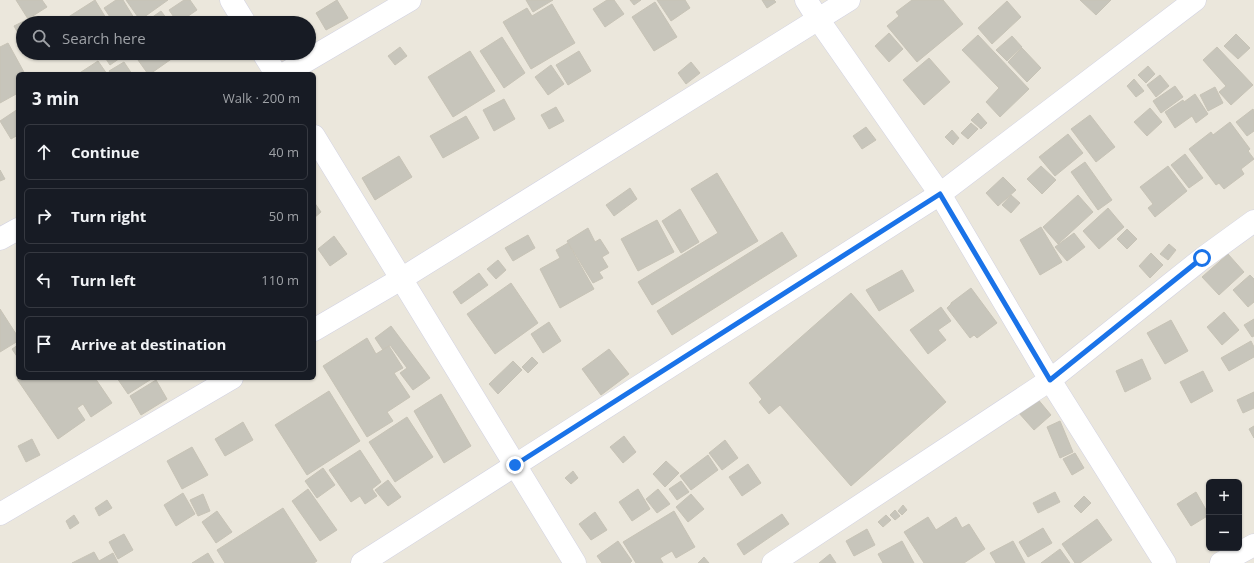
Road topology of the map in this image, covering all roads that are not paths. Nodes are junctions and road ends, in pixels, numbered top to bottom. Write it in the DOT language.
graph roads {
  1 [pos="231,0"];
  2 [pos="410,0"];
  3 [pos="806,0"];
  4 [pos="849,0"];
  5 [pos="1195,0"];
  6 [pos="241,16"];
  7 [pos="818,20"];
  8 [pos="316,55"];
  9 [pos="267,60"];
  10 [pos="308,60"];
  11 [pos="275,72"];
  12 [pos="287,72"];
  13 [pos="316,139"];
  14 [pos="940,194"];
  15 [pos="1254,221"];
  16 [pos="16,230"];
  17 [pos="0,239"];
  18 [pos="401,279"];
  19 [pos="316,329"];
  20 [pos="229,380"];
  21 [pos="1050,380"];
  22 [pos="515,465"];
  23 [pos="0,514"];
  24 [pos="1254,545"];
  25 [pos="362,563"];
  26 [pos="575,563"];
  27 [pos="773,563"];
  28 [pos="1165,563"];
  29 [pos="1221,563"];
  1 -- 6 [label="street"];
  2 -- 8 [label="street"];
  3 -- 7 [label="street"];
  4 -- 7 [label="street"];
  5 -- 14 [label="street"];
  7 -- 14 [label="street"];
  7 -- 18 [label="street"];
  9 -- 11 [label="street"];
  10 -- 12 [label="street"];
  13 -- 18 [label="street"];
  14 -- 21 [label="street"];
  14 -- 22 [label="street"];
  15 -- 21 [label="street"];
  16 -- 17 [label="street"];
  18 -- 19 [label="street"];
  18 -- 22 [label="street"];
  20 -- 23 [label="street"];
  21 -- 27 [label="street"];
  21 -- 28 [label="street"];
  22 -- 25 [label="street"];
  22 -- 26 [label="street"];
  24 -- 29 [label="street"];
}
